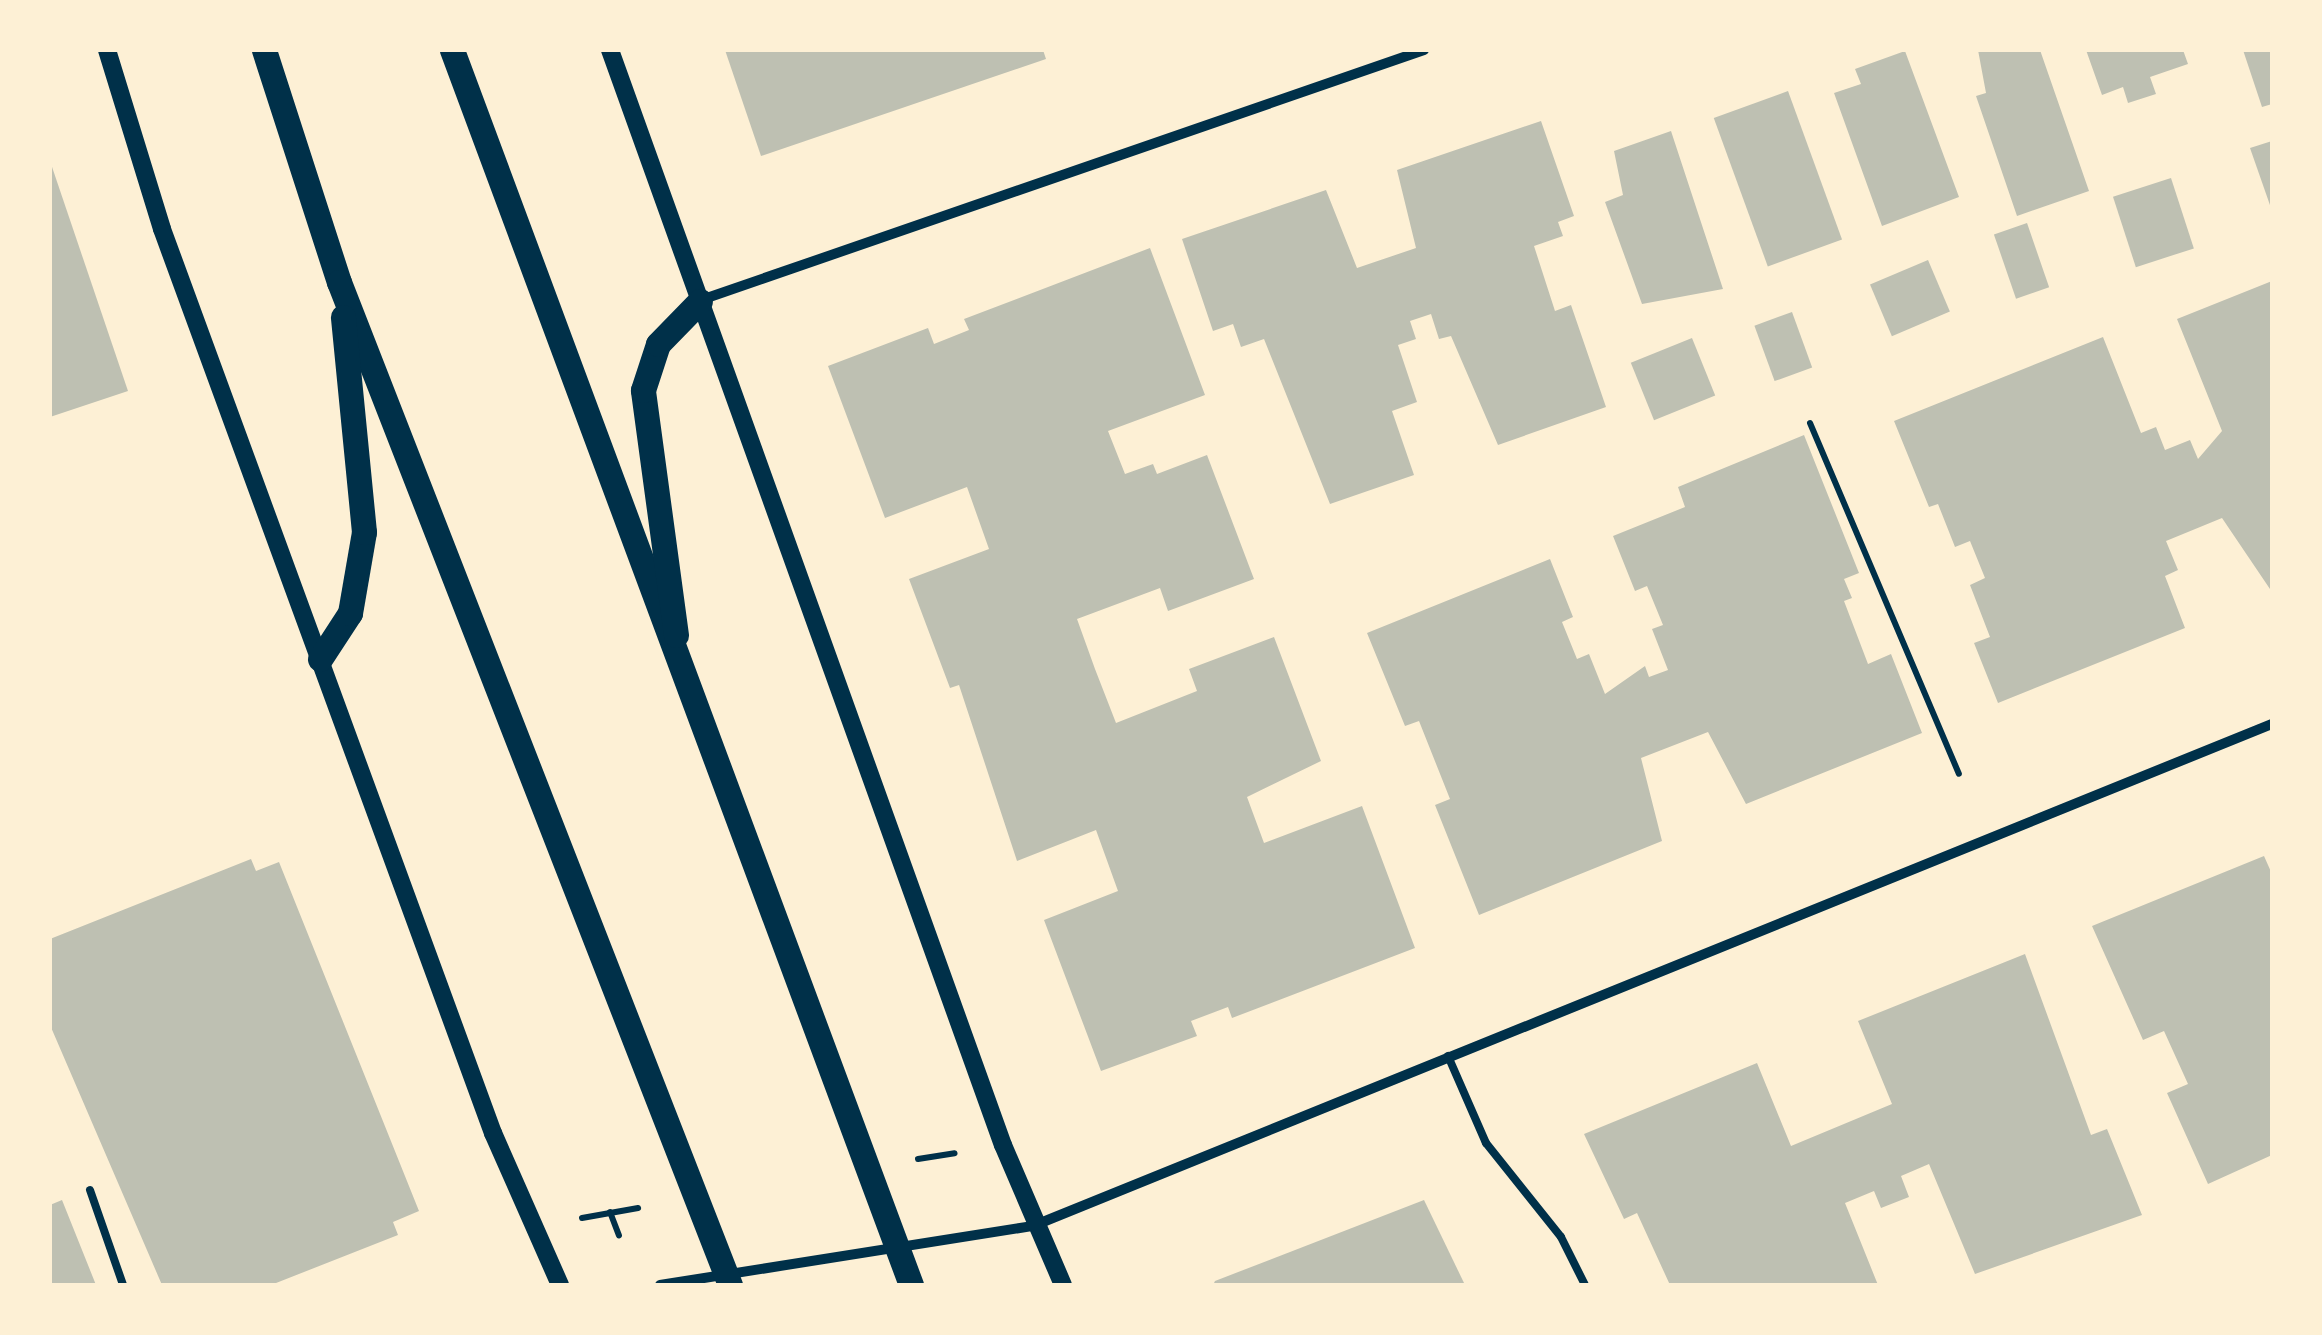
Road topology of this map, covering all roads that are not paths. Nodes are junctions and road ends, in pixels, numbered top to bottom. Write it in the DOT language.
graph roads {
  1 [pos="107,50"];
  2 [pos="264,50"];
  3 [pos="452,50"];
  4 [pos="610,50"];
  5 [pos="1424,50"];
  6 [pos="339,282"];
  7 [pos="700,300"];
  8 [pos="320,659"];
  9 [pos="684,690"];
  10 [pos="2272,724"];
  11 [pos="1448,1056"];
  12 [pos="90,1190"];
  13 [pos="1033,1226"];
  14 [pos="892,1243"];
  15 [pos="728,1280"];
  16 [pos="123,1285"];
  17 [pos="560,1285"];
  18 [pos="660,1285"];
  19 [pos="910,1285"];
  20 [pos="1063,1285"];
  21 [pos="1585,1285"];
  1 -- 8 [label="street"];
  2 -- 6 [label="main road"];
  3 -- 9 [label="main road"];
  4 -- 7 [label="street"];
  5 -- 7 [label="street"];
  6 -- 8 [label="main road"];
  6 -- 15 [label="main road"];
  7 -- 9 [label="main road"];
  7 -- 13 [label="street"];
  8 -- 17 [label="street"];
  9 -- 14 [label="main road"];
  10 -- 11 [label="street"];
  11 -- 13 [label="street"];
  11 -- 21 [label="lane"];
  12 -- 16 [label="lane"];
  13 -- 14 [label="street"];
  13 -- 20 [label="street"];
  14 -- 15 [label="street"];
  14 -- 19 [label="main road"];
  15 -- 18 [label="street"];
}
